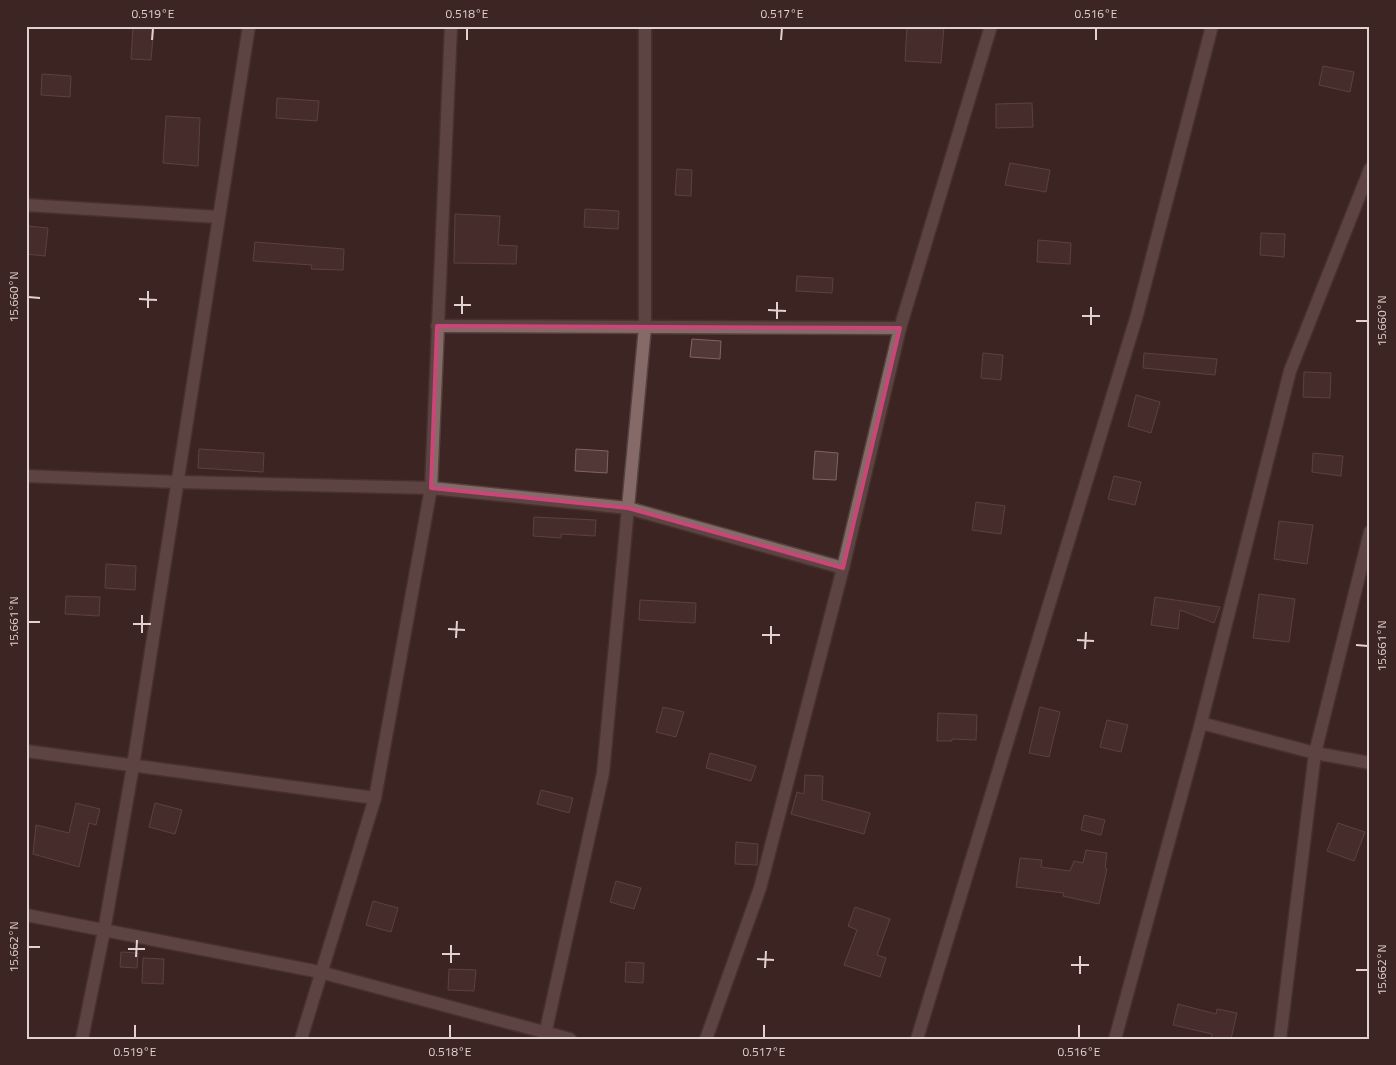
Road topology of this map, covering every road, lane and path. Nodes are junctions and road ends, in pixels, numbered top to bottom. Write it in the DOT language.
graph roads {
  1 [pos="249,26"];
  2 [pos="450,26"];
  3 [pos="645,26"];
  4 [pos="991,26"];
  5 [pos="1212,26"];
  6 [pos="1370,169"];
  7 [pos="26,205"];
  8 [pos="218,217"];
  9 [pos="437,326"];
  10 [pos="645,327"];
  11 [pos="900,328"];
  12 [pos="26,476"];
  13 [pos="177,482"];
  14 [pos="431,488"];
  15 [pos="628,508"];
  16 [pos="1370,532"];
  17 [pos="843,568"];
  18 [pos="1201,723"];
  19 [pos="26,752"];
  20 [pos="1315,753"];
  21 [pos="1370,763"];
  22 [pos="133,766"];
  23 [pos="375,798"];
  24 [pos="26,915"];
  25 [pos="104,931"];
  26 [pos="320,972"];
  27 [pos="545,1036"];
  28 [pos="82,1039"];
  29 [pos="301,1039"];
  30 [pos="570,1039"];
  31 [pos="706,1039"];
  32 [pos="917,1039"];
  33 [pos="1115,1039"];
  34 [pos="1280,1039"];
  1 -- 8 [label="street"];
  2 -- 9 [label="street"];
  3 -- 10 [label="street"];
  4 -- 11 [label="street"];
  5 -- 32 [label="street"];
  6 -- 18 [label="street"];
  7 -- 8 [label="street"];
  8 -- 13 [label="street"];
  9 -- 10 [label="street"];
  9 -- 14 [label="street"];
  10 -- 11 [label="street"];
  10 -- 15 [label="street"];
  11 -- 17 [label="street"];
  12 -- 13 [label="street"];
  13 -- 14 [label="street"];
  13 -- 22 [label="street"];
  14 -- 15 [label="street"];
  14 -- 23 [label="street"];
  15 -- 17 [label="street"];
  15 -- 27 [label="street"];
  16 -- 20 [label="street"];
  17 -- 31 [label="street"];
  18 -- 20 [label="street"];
  18 -- 33 [label="street"];
  19 -- 22 [label="street"];
  20 -- 21 [label="street"];
  20 -- 34 [label="street"];
  22 -- 23 [label="street"];
  22 -- 25 [label="street"];
  23 -- 26 [label="street"];
  24 -- 25 [label="street"];
  25 -- 26 [label="street"];
  25 -- 28 [label="street"];
  26 -- 27 [label="street"];
  26 -- 29 [label="street"];
  27 -- 30 [label="street"];
}
